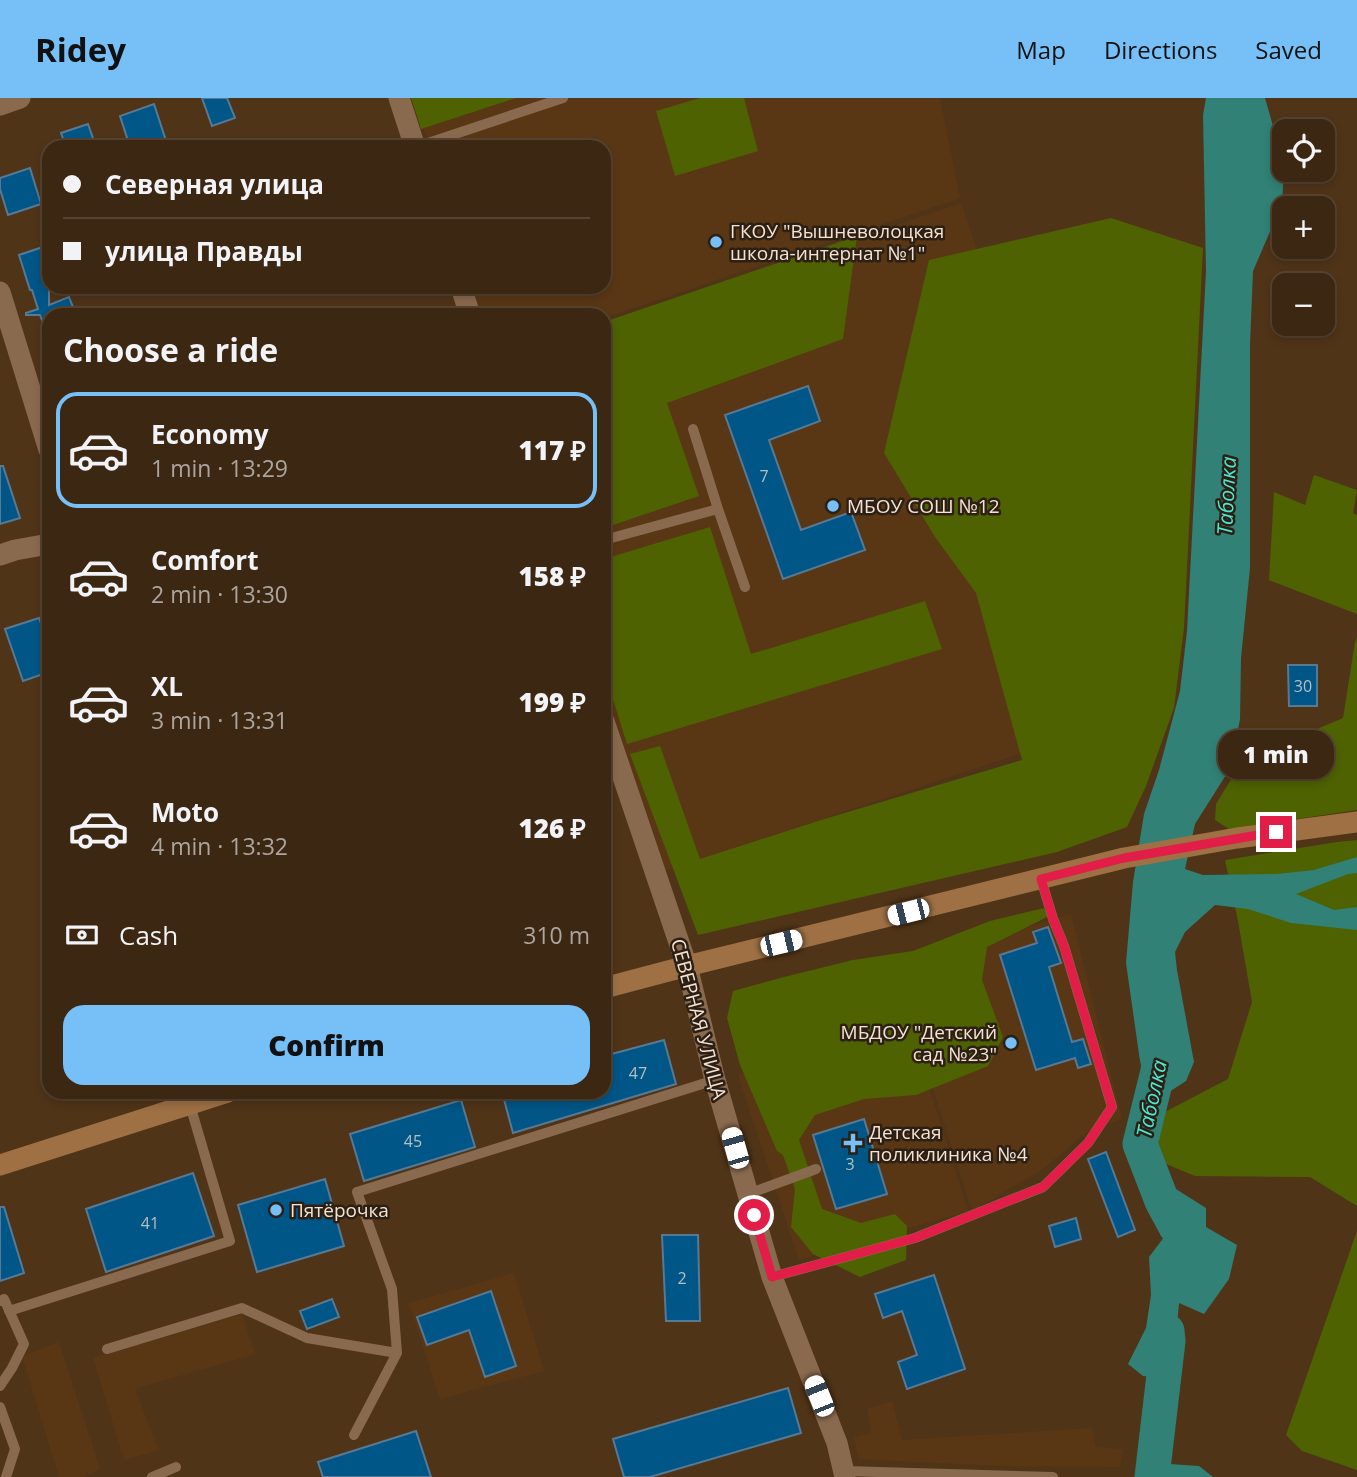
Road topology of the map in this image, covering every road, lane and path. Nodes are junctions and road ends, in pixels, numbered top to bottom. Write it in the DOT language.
graph roads {
  1 [pos="20,98"];
  2 [pos="400,98"];
  3 [pos="563,98"];
  4 [pos="0,105"];
  5 [pos="414,140"];
  6 [pos="437,140"];
  7 [pos="0,292"];
  8 [pos="42,427"];
  9 [pos="693,429"];
  10 [pos="718,509"];
  11 [pos="611,538"];
  12 [pos="42,545"];
  13 [pos="0,555"];
  14 [pos="745,586"];
  15 [pos="611,742"];
  16 [pos="1357,822"];
  17 [pos="1041,879"];
  18 [pos="687,966"];
  19 [pos="611,986"];
  20 [pos="716,1080"];
  21 [pos="208,1099"];
  22 [pos="190,1105"];
  23 [pos="0,1165"];
  24 [pos="816,1169"];
  25 [pos="748,1194"];
  26 [pos="772,1277"];
  27 [pos="0,1301"];
  28 [pos="9,1311"];
  29 [pos="107,1349"];
  30 [pos="397,1353"];
  31 [pos="0,1386"];
  32 [pos="0,1407"];
  33 [pos="354,1434"];
  34 [pos="176,1467"];
  35 [pos="845,1474"];
  36 [pos="6,1477"];
  37 [pos="152,1477"];
  38 [pos="1054,1477"];
  1 -- 4 [label="street"];
  2 -- 5 [label="street"];
  3 -- 6 [label="lane"];
  7 -- 8 [label="street"];
  9 -- 10 [label="lane"];
  10 -- 11 [label="lane"];
  10 -- 14 [label="lane"];
  12 -- 13 [label="street"];
  15 -- 18 [label="street, СЕВЕРНАЯ УЛИЦА"];
  16 -- 17 [label="street"];
  17 -- 18 [label="street"];
  17 -- 26 [label="lane"];
  18 -- 19 [label="street"];
  18 -- 20 [label="street, СЕВЕРНАЯ УЛИЦА"];
  20 -- 25 [label="street, СЕВЕРНАЯ УЛИЦА"];
  20 -- 30 [label="lane"];
  21 -- 22 [label="street"];
  22 -- 23 [label="street"];
  22 -- 28 [label="lane"];
  24 -- 25 [label="lane"];
  25 -- 26 [label="street, СЕВЕРНАЯ УЛИЦА"];
  26 -- 35 [label="street, СЕВЕРНАЯ УЛИЦА"];
  27 -- 28 [label="lane"];
  28 -- 31 [label="lane"];
  29 -- 30 [label="lane"];
  30 -- 33 [label="lane"];
  32 -- 36 [label="lane"];
  34 -- 37 [label="lane"];
  35 -- 38 [label="lane"];
}
